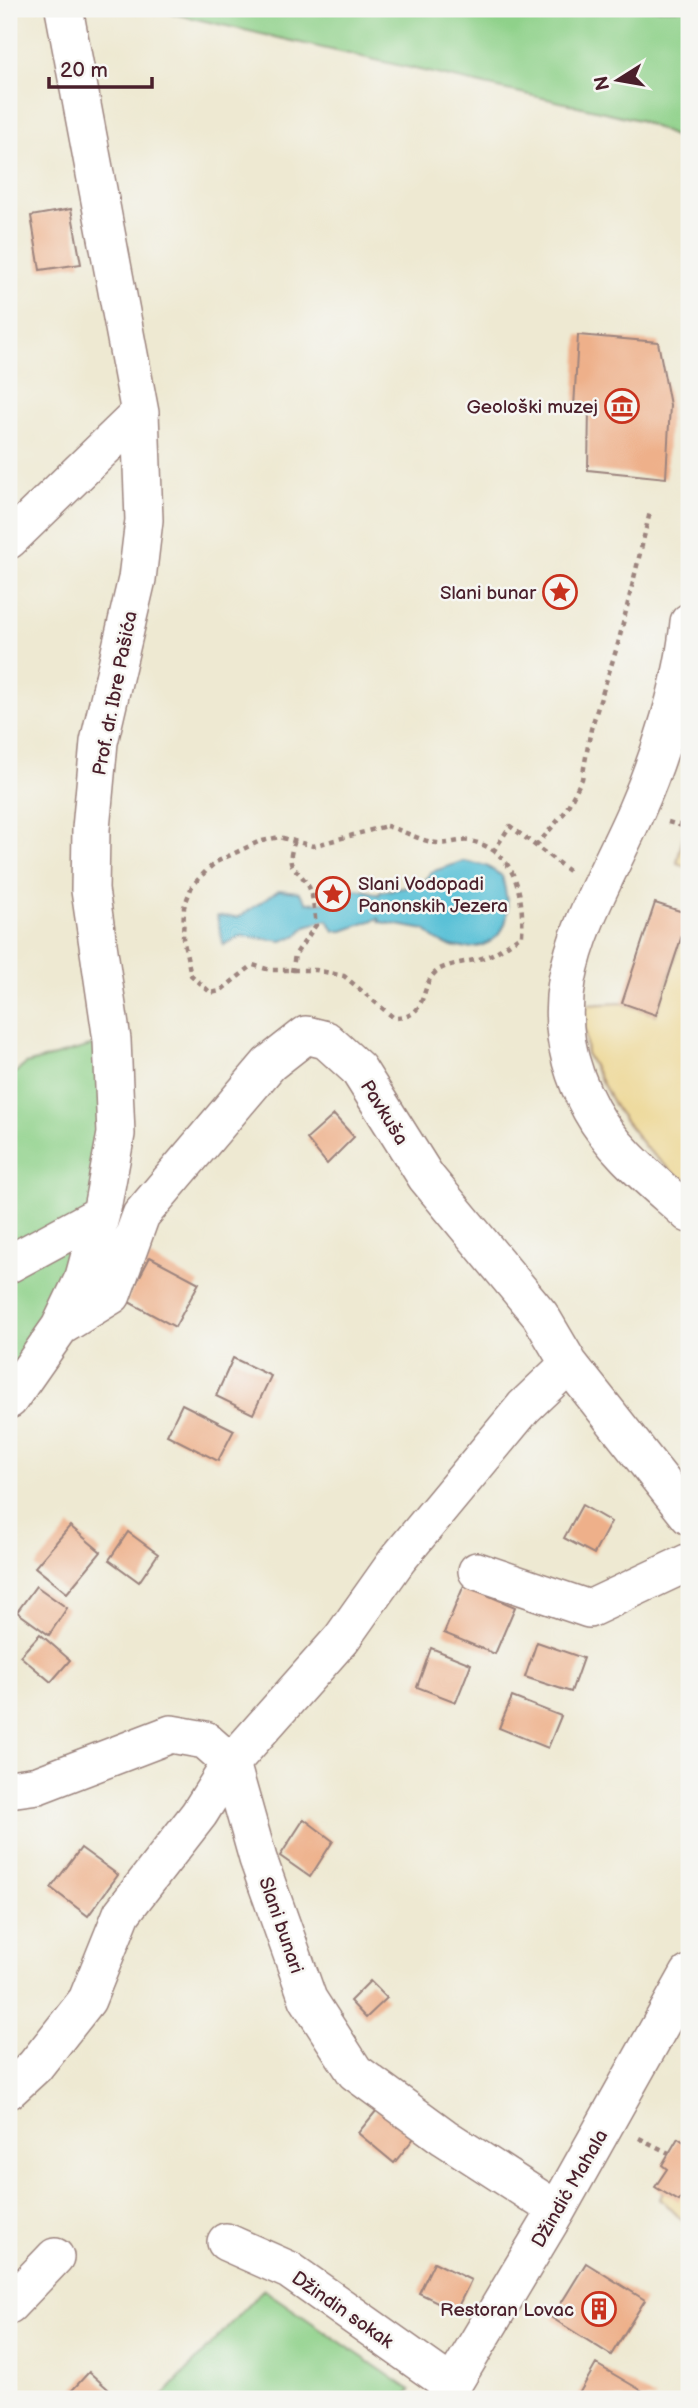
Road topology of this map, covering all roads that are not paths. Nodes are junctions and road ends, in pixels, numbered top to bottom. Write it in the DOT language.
graph roads {
  1 [pos="64,9"];
  2 [pos="140,413"];
  3 [pos="9,540"];
  4 [pos="689,622"];
  5 [pos="101,1214"];
  6 [pos="689,1214"];
  7 [pos="9,1264"];
  8 [pos="60,1328"];
  9 [pos="569,1364"];
  10 [pos="9,1400"];
  11 [pos="689,1516"];
  12 [pos="689,1562"];
  13 [pos="477,1571"];
  14 [pos="231,1763"];
  15 [pos="9,1788"];
  16 [pos="689,1974"];
  17 [pos="9,2090"];
  18 [pos="557,2210"];
  19 [pos="226,2242"];
  20 [pos="55,2257"];
  21 [pos="9,2305"];
  22 [pos="448,2393"];
  1 -- 2 [label="street, Prof. dr. Ibre Pašića"];
  2 -- 3 [label="street"];
  2 -- 5 [label="street, Prof. dr. Ibre Pašića"];
  4 -- 6 [label="street"];
  5 -- 7 [label="street"];
  5 -- 8 [label="street, Prof. dr. Ibre Pašića"];
  8 -- 9 [label="street, Pavkuša"];
  8 -- 10 [label="street, Prof. dr. Ibre Pašića"];
  9 -- 11 [label="street, Pavkuša"];
  9 -- 14 [label="street"];
  12 -- 13 [label="street"];
  14 -- 15 [label="street"];
  14 -- 17 [label="street"];
  14 -- 18 [label="street, Slani bunari"];
  16 -- 18 [label="street, Džindić Mahala"];
  18 -- 22 [label="street, Džindić Mahala"];
  19 -- 22 [label="street, Džindin sokak"];
  20 -- 21 [label="street"];
}
